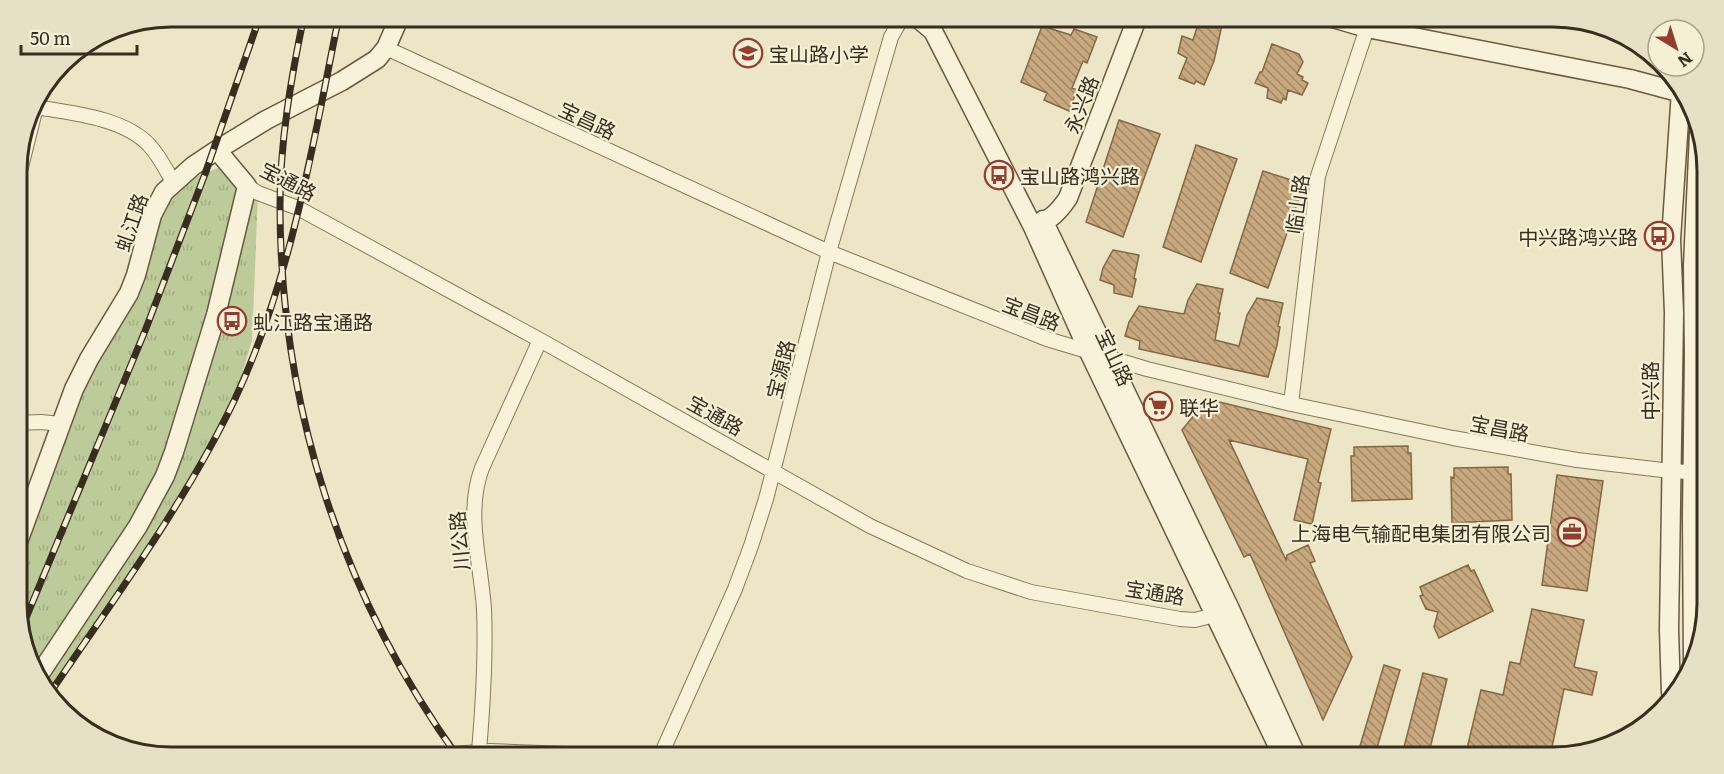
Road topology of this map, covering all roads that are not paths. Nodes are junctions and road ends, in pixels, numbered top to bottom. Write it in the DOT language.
graph roads {
  1 [pos="395,27"];
  2 [pos="897,27"];
  3 [pos="928,27"];
  4 [pos="941,27"];
  5 [pos="1134,27"];
  6 [pos="1367,27"];
  7 [pos="1392,27"];
  8 [pos="386,48"];
  9 [pos="1672,90"];
  10 [pos="1680,104"];
  11 [pos="41,108"];
  12 [pos="217,150"];
  13 [pos="1697,178"];
  14 [pos="173,182"];
  15 [pos="247,186"];
  16 [pos="1038,225"];
  17 [pos="829,252"];
  18 [pos="540,340"];
  19 [pos="1089,352"];
  20 [pos="1108,358"];
  21 [pos="1291,404"];
  22 [pos="1697,414"];
  23 [pos="27,423"];
  24 [pos="61,424"];
  25 [pos="1671,471"];
  26 [pos="773,472"];
  27 [pos="1697,473"];
  28 [pos="27,517"];
  29 [pos="1697,556"];
  30 [pos="1223,613"];
  31 [pos="1694,630"];
  32 [pos="43,669"];
  33 [pos="1671,686"];
  34 [pos="477,747"];
  35 [pos="664,747"];
  36 [pos="1279,747"];
  37 [pos="1291,747"];
  1 -- 8 [label="main road, 虬江路"];
  2 -- 17 [label="street, 宝源路"];
  3 -- 16 [label="main road, 宝山路"];
  4 -- 16 [label="main road, 宝山路"];
  5 -- 16 [label="main road, 永兴路"];
  6 -- 21 [label="street, 临山路"];
  7 -- 9 [label="main road"];
  8 -- 12 [label="main road, 虬江路"];
  8 -- 17 [label="street, 宝昌路"];
  10 -- 25 [label="main road, 中兴路"];
  11 -- 14 [label="street"];
  12 -- 14 [label="main road, 虬江路"];
  12 -- 15 [label="main road, 宝通路"];
  13 -- 22 [label="main road"];
  14 -- 24 [label="main road, 虬江路"];
  15 -- 18 [label="street, 宝通路"];
  15 -- 32 [label="main road"];
  16 -- 19 [label="main road, 宝山路"];
  16 -- 20 [label="main road, 宝山路"];
  17 -- 19 [label="street, 宝昌路"];
  17 -- 26 [label="street, 宝源路"];
  18 -- 26 [label="street, 宝通路"];
  18 -- 34 [label="street, 川公路"];
  19 -- 20 [label="street, 宝昌路"];
  19 -- 30 [label="main road, 宝山路"];
  20 -- 21 [label="street, 宝昌路"];
  20 -- 30 [label="main road, 宝山路"];
  21 -- 25 [label="street, 宝昌路"];
  23 -- 24 [label="street"];
  24 -- 28 [label="main road, 虬江路"];
  25 -- 27 [label="street, 宝昌路"];
  25 -- 33 [label="main road, 中兴路"];
  26 -- 30 [label="street, 宝通路"];
  26 -- 35 [label="street, 宝源路"];
  29 -- 31 [label="main road"];
  30 -- 36 [label="main road, 宝山路"];
  30 -- 37 [label="main road, 宝山路"];
}
